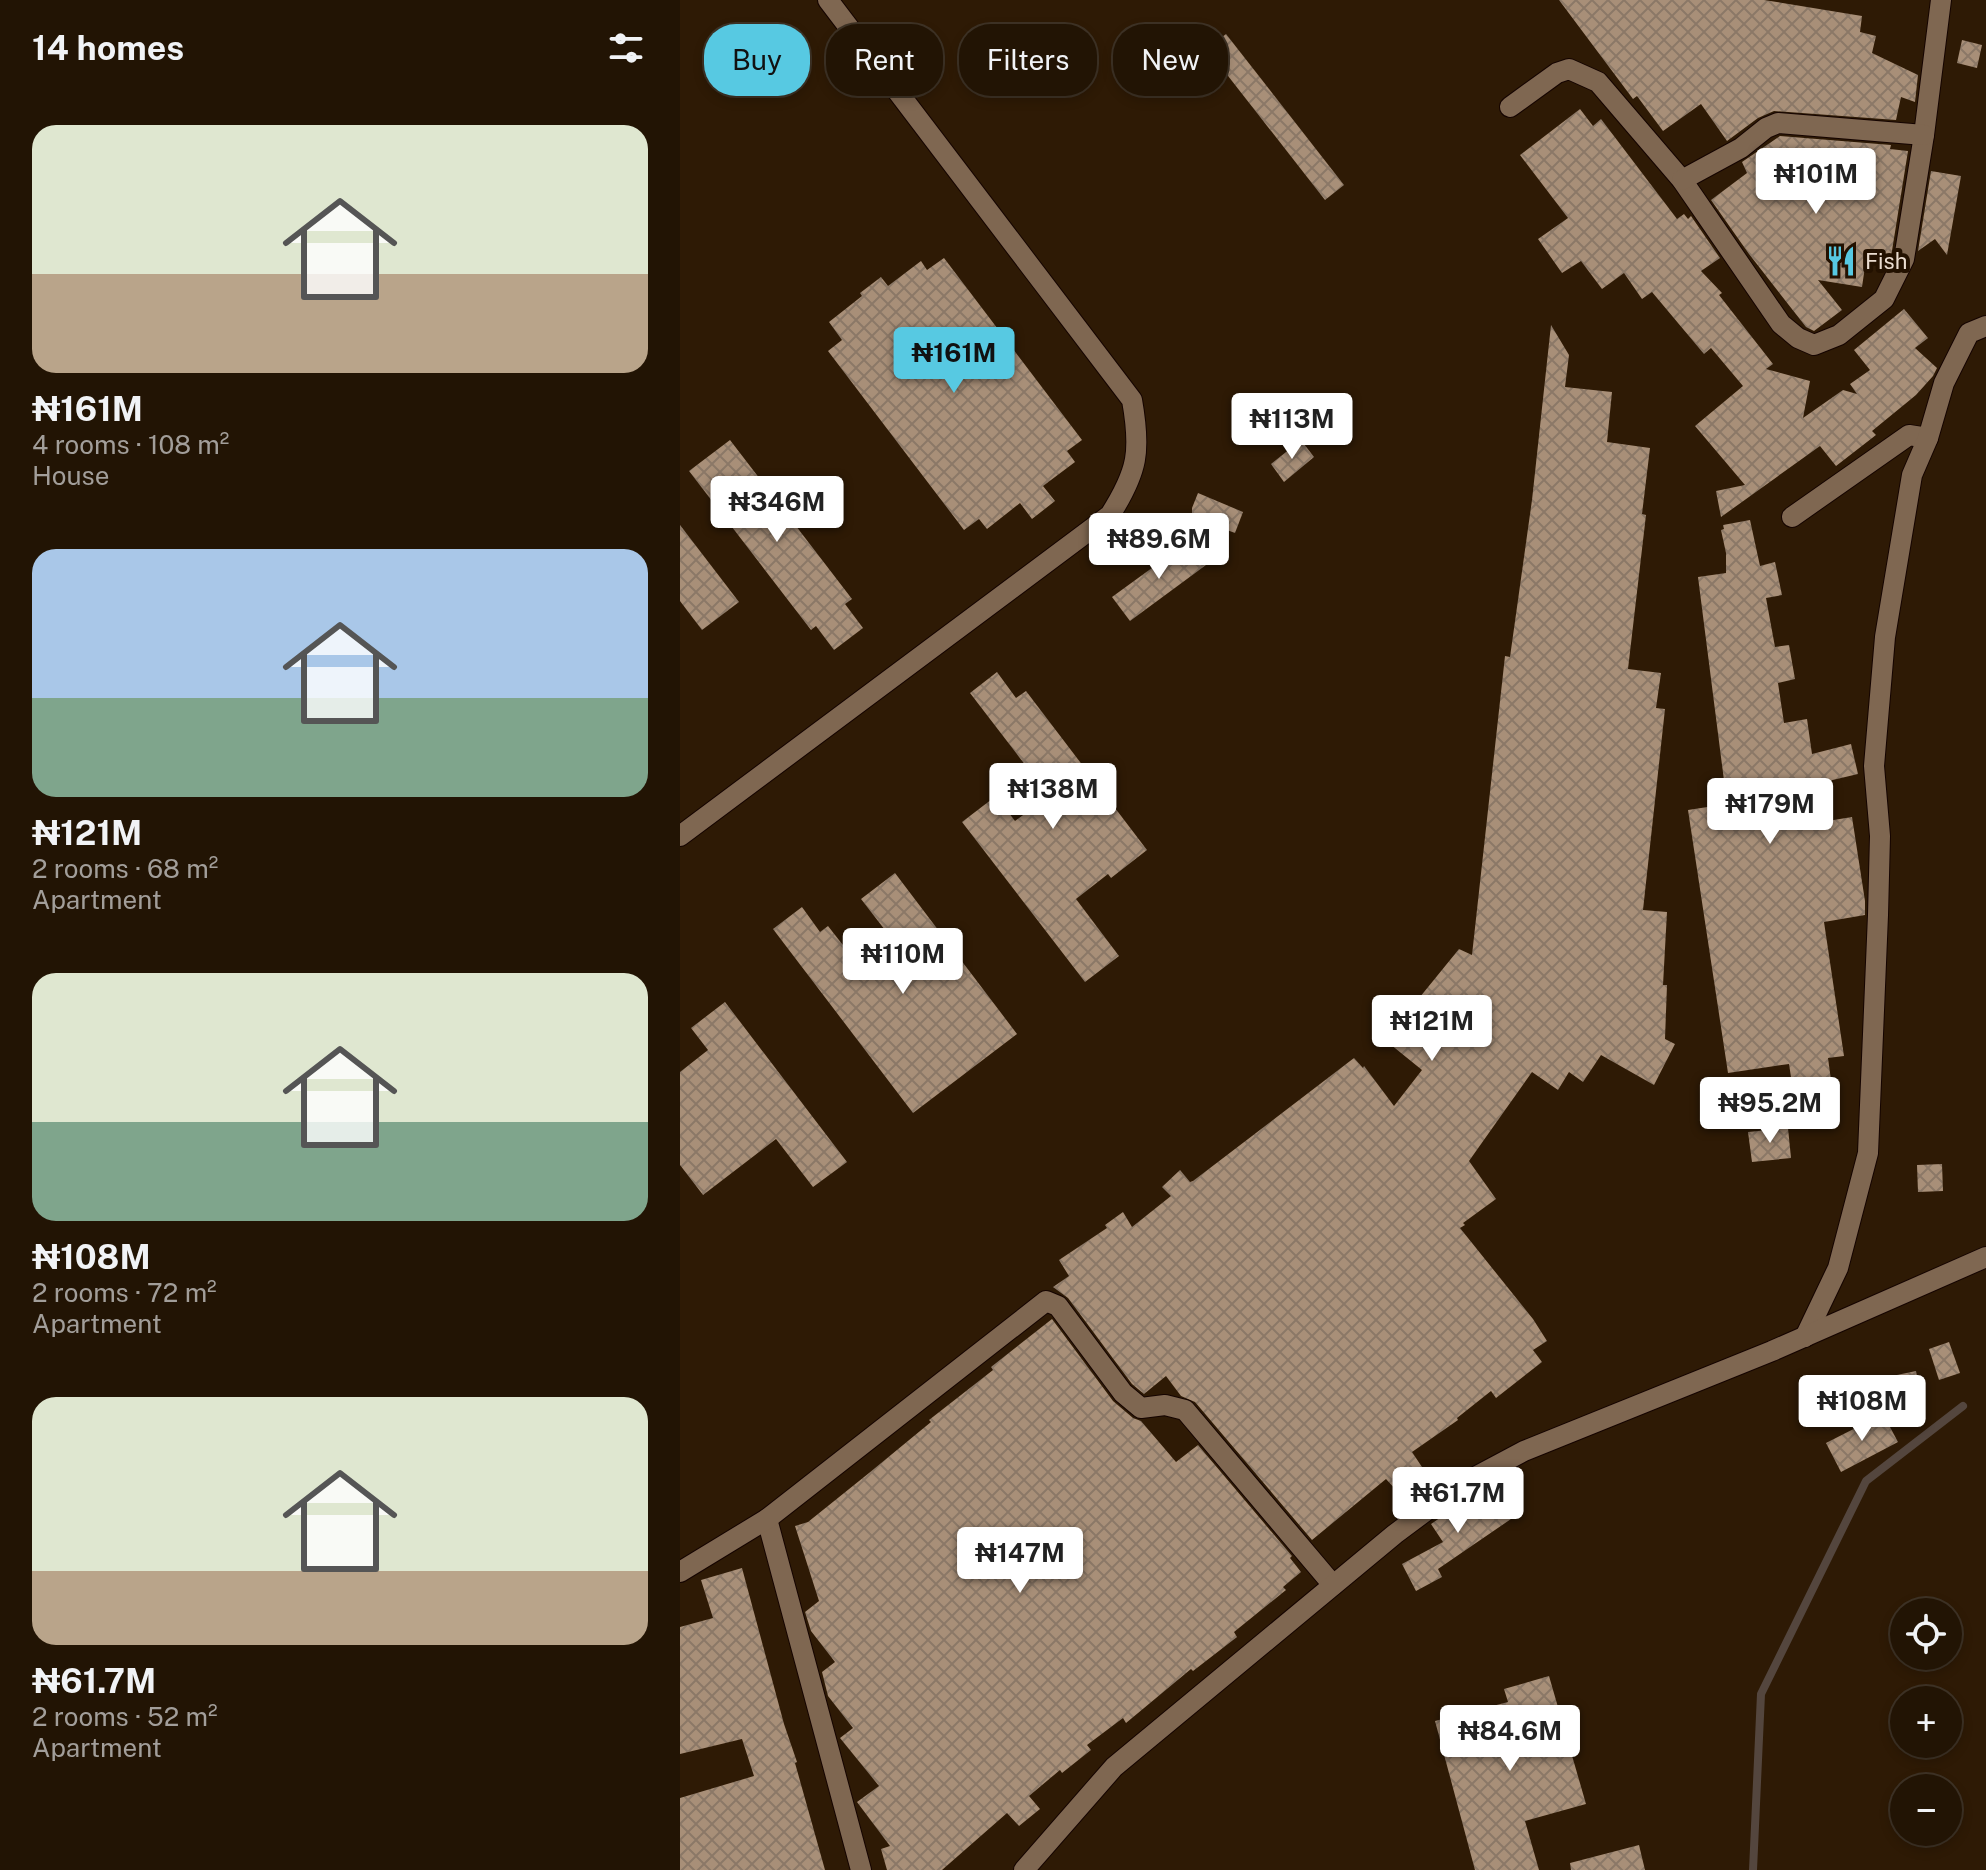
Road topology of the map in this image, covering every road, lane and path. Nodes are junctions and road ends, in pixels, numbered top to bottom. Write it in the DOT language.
graph roads {
  1 [pos="828,0"];
  2 [pos="1941,0"];
  3 [pos="1510,107"];
  4 [pos="1924,135"];
  5 [pos="1682,180"];
  6 [pos="1986,326"];
  7 [pos="1928,438"];
  8 [pos="1792,517"];
  9 [pos="680,836"];
  10 [pos="1986,1257"];
  11 [pos="1805,1337"];
  12 [pos="767,1519"];
  13 [pos="680,1572"];
  14 [pos="1333,1585"];
  15 [pos="861,1870"];
  16 [pos="1024,1870"];
  1 -- 9 [label="street"];
  2 -- 4 [label="street"];
  3 -- 5 [label="street"];
  4 -- 5 [label="street"];
  4 -- 5 [label="street"];
  6 -- 7 [label="street"];
  7 -- 8 [label="street"];
  7 -- 11 [label="street"];
  10 -- 11 [label="street"];
  11 -- 14 [label="street"];
  12 -- 13 [label="street"];
  12 -- 14 [label="street"];
  12 -- 15 [label="street"];
  14 -- 16 [label="street"];
}
